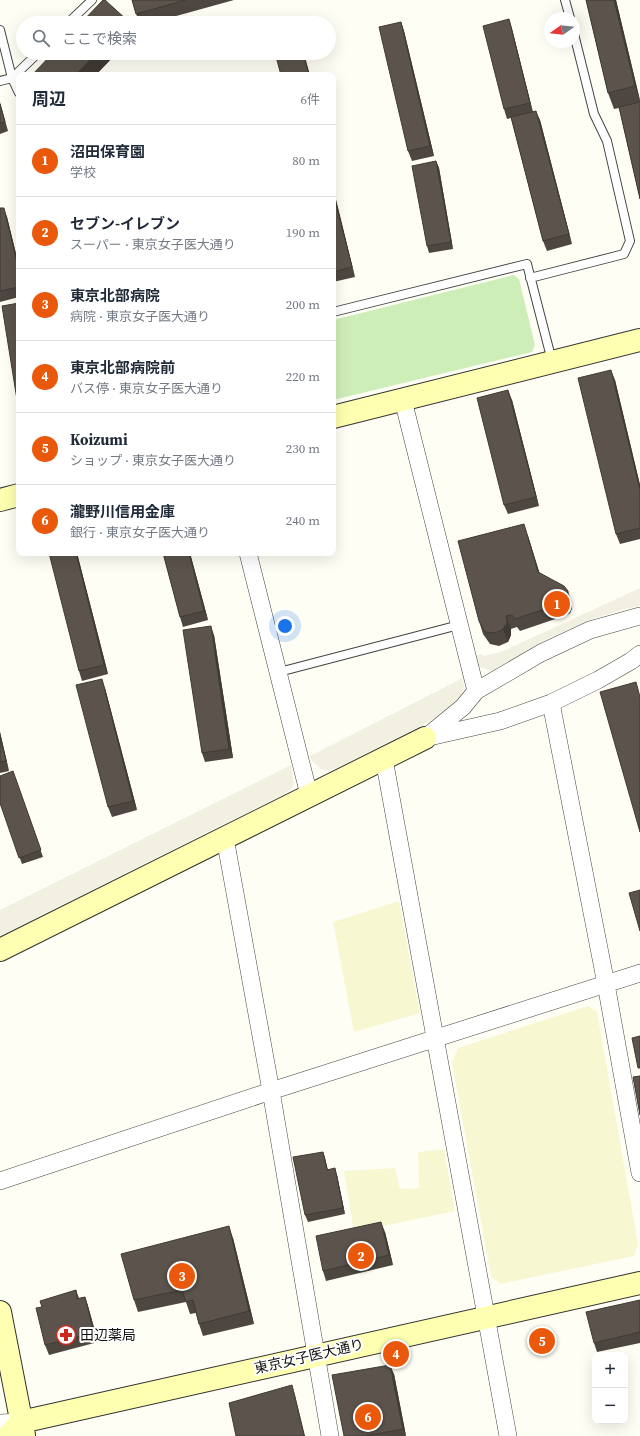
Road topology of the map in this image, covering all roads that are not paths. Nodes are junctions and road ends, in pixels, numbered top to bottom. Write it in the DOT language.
graph roads {
  1 [pos="92,0"];
  2 [pos="565,0"];
  3 [pos="568,12"];
  4 [pos="75,16"];
  5 [pos="0,30"];
  6 [pos="578,48"];
  7 [pos="31,60"];
  8 [pos="18,72"];
  9 [pos="16,74"];
  10 [pos="12,78"];
  11 [pos="0,81"];
  12 [pos="16,87"];
  13 [pos="530,278"];
  14 [pos="336,311"];
  15 [pos="640,340"];
  16 [pos="552,362"];
  17 [pos="402,400"];
  18 [pos="336,416"];
  19 [pos="16,496"];
  20 [pos="0,500"];
  21 [pos="249,556"];
  22 [pos="640,616"];
  23 [pos="459,625"];
  24 [pos="640,654"];
  25 [pos="279,672"];
  26 [pos="476,691"];
  27 [pos="551,703"];
  28 [pos="425,738"];
  29 [pos="384,759"];
  30 [pos="309,795"];
  31 [pos="225,838"];
  32 [pos="0,950"];
  33 [pos="640,974"];
  34 [pos="606,984"];
  35 [pos="435,1038"];
  36 [pos="271,1091"];
  37 [pos="640,1173"];
  38 [pos="0,1180"];
  39 [pos="640,1283"];
  40 [pos="0,1312"];
  41 [pos="486,1317"];
  42 [pos="316,1355"];
  43 [pos="13,1429"];
  44 [pos="330,1436"];
  45 [pos="508,1436"];
  1 -- 4 [label="lane"];
  2 -- 3 [label="lane"];
  5 -- 10 [label="lane"];
  6 -- 13 [label="lane"];
  7 -- 8 [label="lane"];
  9 -- 10 [label="lane"];
  10 -- 11 [label="lane"];
  10 -- 12 [label="lane"];
  13 -- 14 [label="lane"];
  13 -- 16 [label="lane"];
  15 -- 16 [label="street"];
  16 -- 17 [label="street"];
  17 -- 18 [label="street"];
  17 -- 23 [label="street"];
  19 -- 20 [label="street"];
  21 -- 25 [label="street"];
  22 -- 26 [label="street"];
  23 -- 25 [label="lane"];
  23 -- 26 [label="street"];
  24 -- 27 [label="street"];
  25 -- 30 [label="street"];
  26 -- 28 [label="street"];
  27 -- 28 [label="street"];
  27 -- 34 [label="street"];
  28 -- 29 [label="street"];
  29 -- 30 [label="street"];
  29 -- 35 [label="street"];
  30 -- 31 [label="street"];
  31 -- 32 [label="street"];
  31 -- 36 [label="street"];
  33 -- 34 [label="street"];
  34 -- 35 [label="street"];
  34 -- 37 [label="street"];
  35 -- 36 [label="street"];
  35 -- 41 [label="street"];
  36 -- 38 [label="street"];
  36 -- 42 [label="street"];
  39 -- 41 [label="street, 東京女子医大通り"];
  40 -- 43 [label="street"];
  41 -- 42 [label="street, 東京女子医大通り"];
  41 -- 45 [label="street"];
  42 -- 43 [label="street, 東京女子医大通り"];
  42 -- 44 [label="street"];
}
